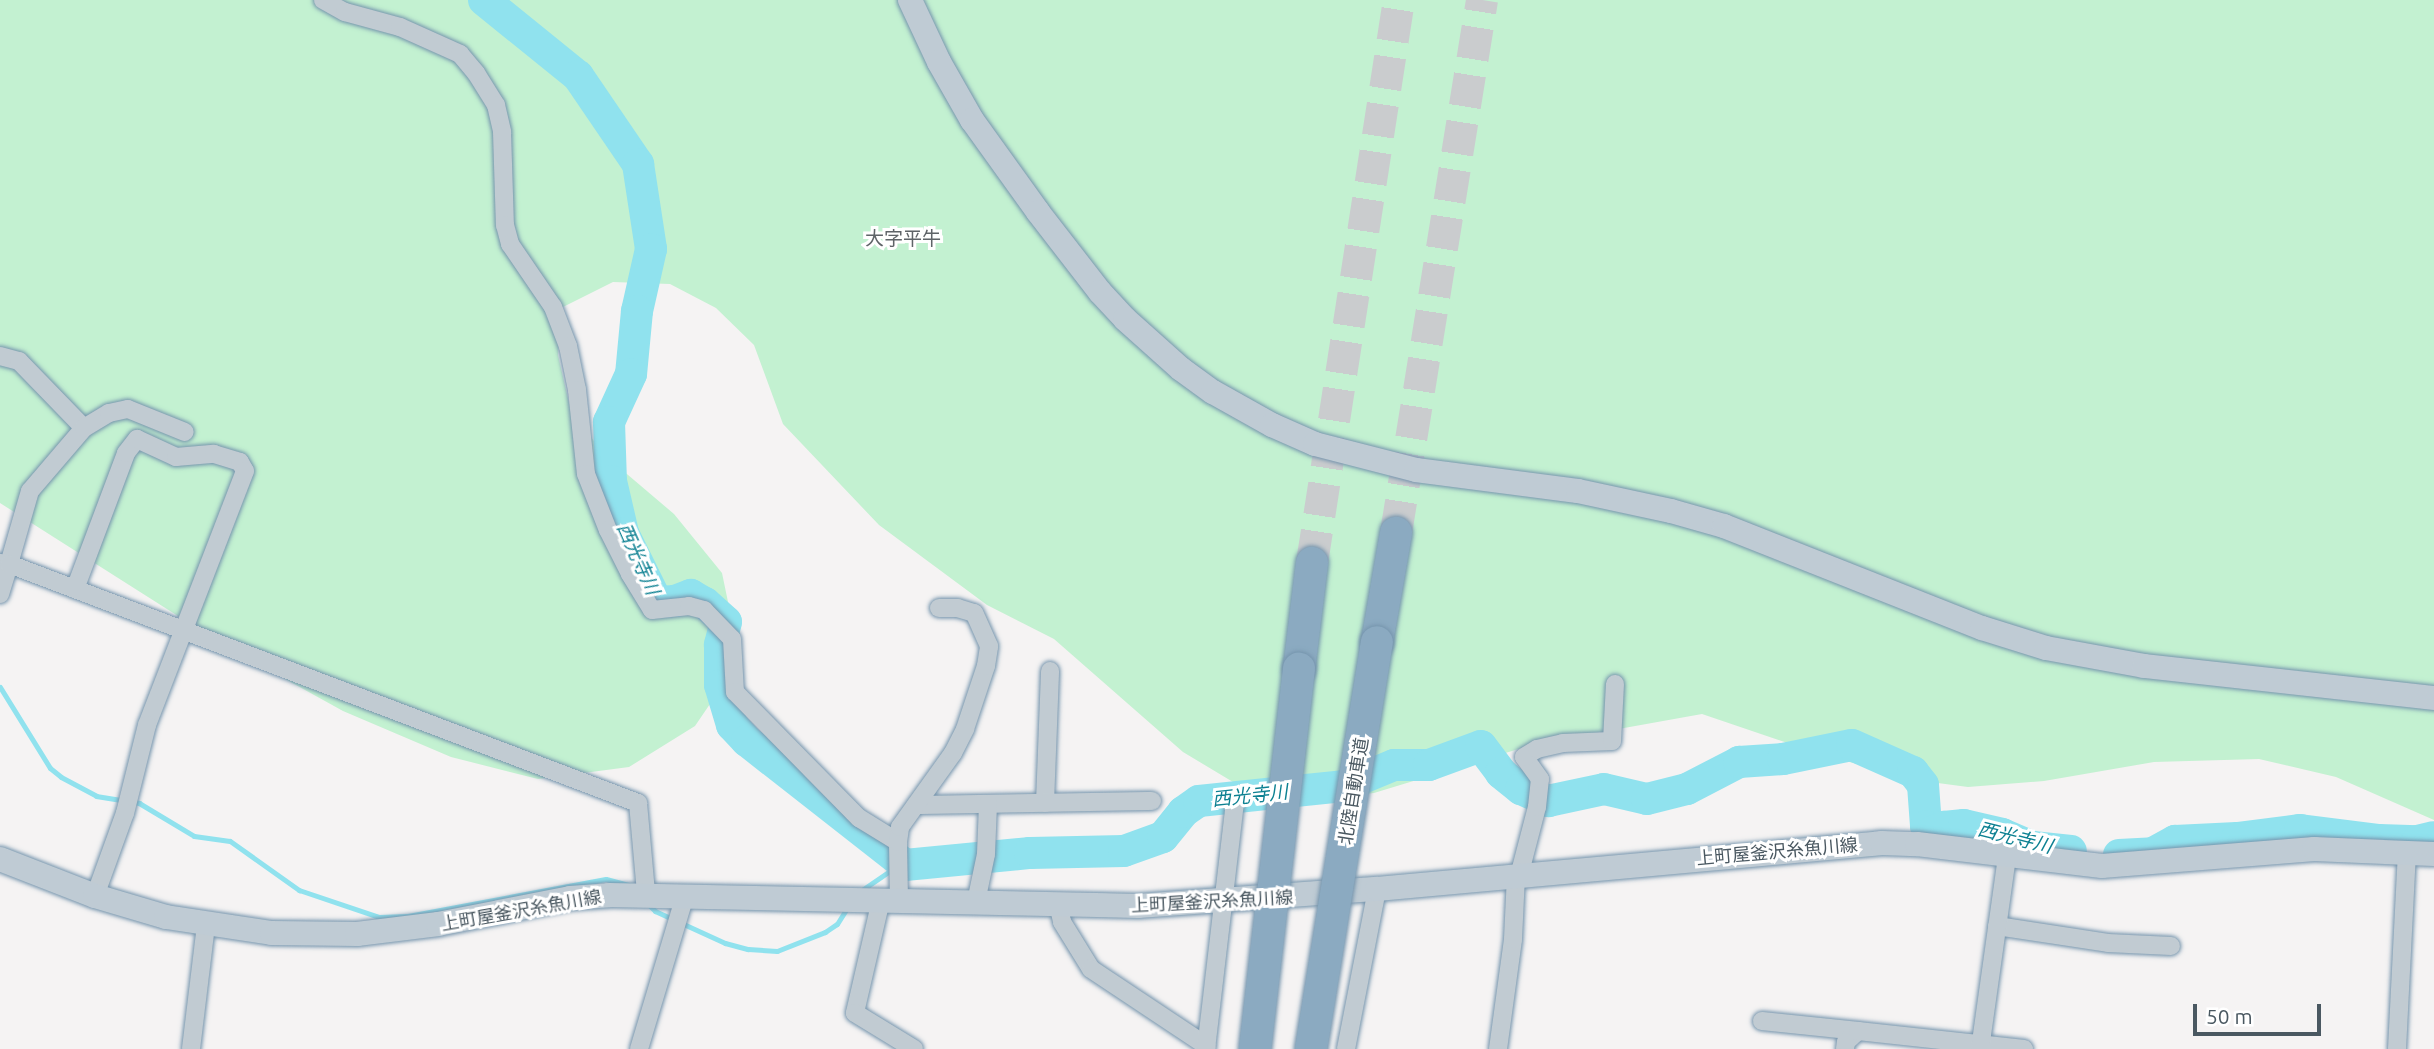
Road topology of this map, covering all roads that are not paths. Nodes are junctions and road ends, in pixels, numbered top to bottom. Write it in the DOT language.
graph roads {
  1 [pos="323,0"];
  2 [pos="910,0"];
  3 [pos="0,356"];
  4 [pos="84,428"];
  5 [pos="185,432"];
  6 [pos="1396,533"];
  7 [pos="4,564"];
  8 [pos="1312,564"];
  9 [pos="75,589"];
  10 [pos="0,594"];
  11 [pos="939,608"];
  12 [pos="185,629"];
  13 [pos="1050,671"];
  14 [pos="1615,684"];
  15 [pos="2434,698"];
  16 [pos="1152,801"];
  17 [pos="1235,801"];
  18 [pos="1045,803"];
  19 [pos="988,804"];
  20 [pos="916,805"];
  21 [pos="898,842"];
  22 [pos="2407,854"];
  23 [pos="2434,855"];
  24 [pos="2007,856"];
  25 [pos="0,859"];
  26 [pos="1518,876"];
  27 [pos="1377,889"];
  28 [pos="646,893"];
  29 [pos="95,896"];
  30 [pos="685,896"];
  31 [pos="890,900"];
  32 [pos="976,902"];
  33 [pos="1226,902"];
  34 [pos="1058,904"];
  35 [pos="206,925"];
  36 [pos="1997,926"];
  37 [pos="2171,946"];
  38 [pos="1762,1021"];
  39 [pos="1858,1031"];
  40 [pos="1207,1047"];
  41 [pos="1980,1047"];
  42 [pos="191,1049"];
  43 [pos="639,1049"];
  44 [pos="914,1049"];
  45 [pos="1255,1049"];
  46 [pos="1311,1049"];
  47 [pos="1346,1049"];
  48 [pos="1499,1049"];
  49 [pos="1845,1049"];
  50 [pos="2024,1049"];
  51 [pos="2397,1049"];
  1 -- 21 [label="street"];
  2 -- 15 [label="main road"];
  3 -- 4 [label="street"];
  4 -- 5 [label="street"];
  4 -- 7 [label="street"];
  6 -- 46 [label="highway, 北陸自動車道, bridge"];
  7 -- 9 [label="street"];
  7 -- 10 [label="street"];
  8 -- 45 [label="highway, bridge"];
  9 -- 12 [label="street"];
  9 -- 12 [label="street"];
  11 -- 20 [label="street"];
  12 -- 28 [label="street"];
  12 -- 29 [label="street"];
  13 -- 18 [label="street"];
  14 -- 26 [label="street"];
  16 -- 18 [label="street"];
  17 -- 33 [label="street"];
  18 -- 19 [label="street"];
  19 -- 20 [label="street"];
  19 -- 32 [label="street"];
  20 -- 21 [label="street"];
  21 -- 31 [label="street"];
  22 -- 23 [label="main road, 上町屋釜沢糸魚川線"];
  22 -- 24 [label="main road, 上町屋釜沢糸魚川線"];
  22 -- 51 [label="street"];
  24 -- 26 [label="main road, 上町屋釜沢糸魚川線"];
  24 -- 36 [label="street"];
  25 -- 29 [label="main road, 上町屋釜沢糸魚川線"];
  26 -- 27 [label="main road, 上町屋釜沢糸魚川線"];
  26 -- 48 [label="street"];
  27 -- 33 [label="main road, 上町屋釜沢糸魚川線"];
  27 -- 47 [label="street"];
  28 -- 30 [label="main road, 上町屋釜沢糸魚川線"];
  28 -- 35 [label="main road, 上町屋釜沢糸魚川線"];
  29 -- 35 [label="main road, 上町屋釜沢糸魚川線"];
  30 -- 31 [label="main road, 上町屋釜沢糸魚川線"];
  30 -- 43 [label="street"];
  31 -- 32 [label="main road, 上町屋釜沢糸魚川線"];
  31 -- 44 [label="street"];
  32 -- 34 [label="main road, 上町屋釜沢糸魚川線"];
  33 -- 34 [label="main road, 上町屋釜沢糸魚川線"];
  33 -- 40 [label="street"];
  34 -- 40 [label="street"];
  35 -- 42 [label="street"];
  36 -- 37 [label="street"];
  36 -- 41 [label="street"];
  38 -- 39 [label="street"];
  39 -- 41 [label="street"];
  39 -- 49 [label="street"];
  41 -- 50 [label="street"];
}
